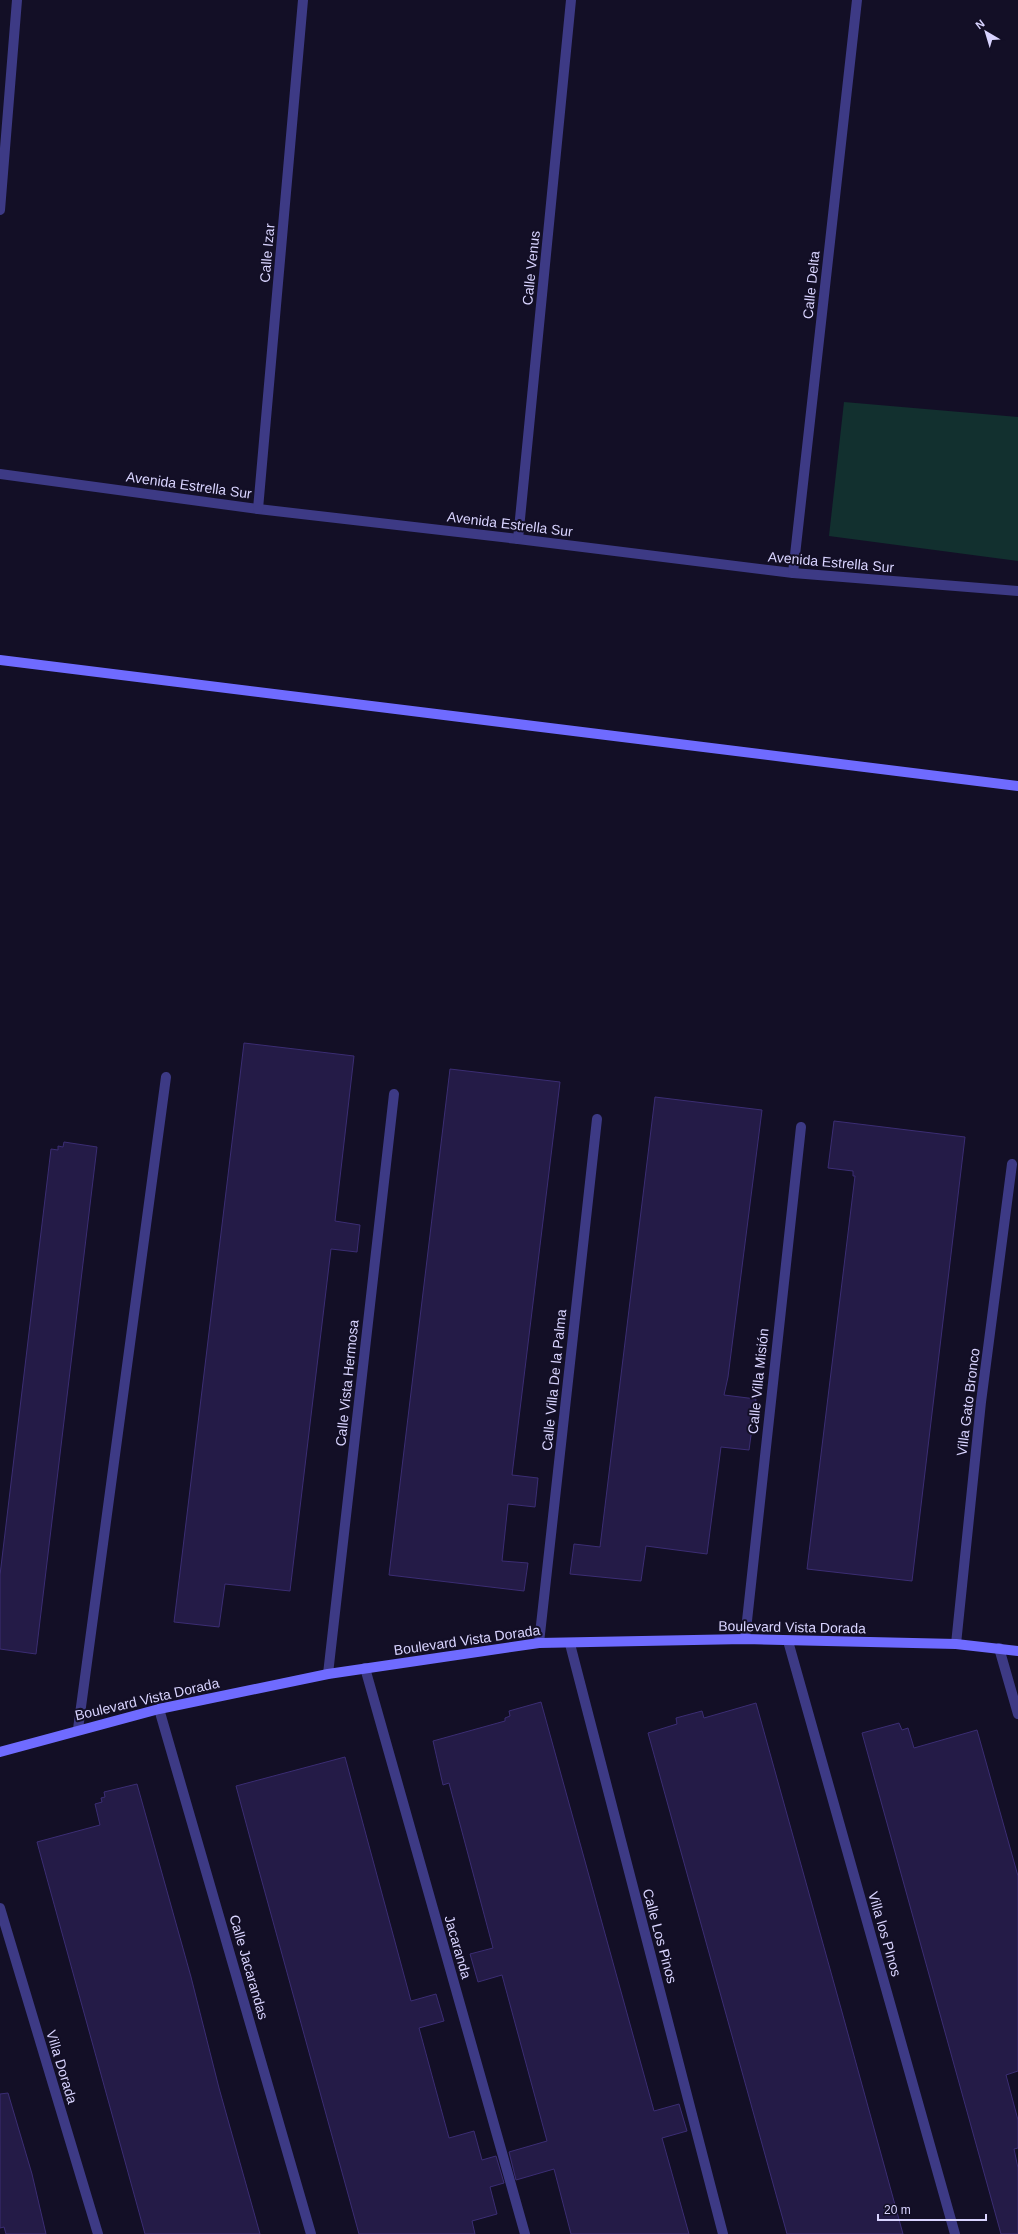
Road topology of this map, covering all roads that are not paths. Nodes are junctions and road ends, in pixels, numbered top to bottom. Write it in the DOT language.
graph roads {
  1 [pos="17,0"];
  2 [pos="303,0"];
  3 [pos="570,0"];
  4 [pos="856,0"];
  5 [pos="0,210"];
  6 [pos="0,474"];
  7 [pos="258,509"];
  8 [pos="518,539"];
  9 [pos="793,573"];
  10 [pos="1018,591"];
  11 [pos="0,660"];
  12 [pos="1018,786"];
  13 [pos="166,1077"];
  14 [pos="394,1094"];
  15 [pos="597,1119"];
  16 [pos="801,1127"];
  17 [pos="1012,1164"];
  18 [pos="745,1639"];
  19 [pos="788,1641"];
  20 [pos="539,1643"];
  21 [pos="570,1644"];
  22 [pos="956,1644"];
  23 [pos="999,1648"];
  24 [pos="1018,1651"];
  25 [pos="365,1668"];
  26 [pos="328,1674"];
  27 [pos="159,1708"];
  28 [pos="1018,1714"];
  29 [pos="78,1729"];
  30 [pos="0,1752"];
  31 [pos="0,1908"];
  32 [pos="98,2234"];
  33 [pos="311,2234"];
  34 [pos="525,2234"];
  35 [pos="723,2234"];
  36 [pos="955,2234"];
  1 -- 5 [label="street"];
  2 -- 7 [label="street, Calle Izar"];
  3 -- 8 [label="street, Calle Venus"];
  4 -- 9 [label="street, Calle Delta"];
  6 -- 7 [label="street, Avenida Estrella Sur"];
  7 -- 8 [label="street, Avenida Estrella Sur"];
  8 -- 9 [label="street, Avenida Estrella Sur"];
  9 -- 10 [label="street, Avenida Estrella Sur"];
  11 -- 12 [label="street"];
  13 -- 29 [label="street"];
  14 -- 26 [label="street, Calle Vista Hermosa"];
  15 -- 20 [label="street, Calle Villa De la Palma"];
  16 -- 18 [label="street, Calle Villa Misión"];
  17 -- 22 [label="street, Villa Gato Bronco"];
  18 -- 19 [label="street, Boulevard Vista Dorada"];
  18 -- 21 [label="street, Boulevard Vista Dorada"];
  19 -- 22 [label="street, Boulevard Vista Dorada"];
  19 -- 36 [label="street, Villa los PInos"];
  20 -- 21 [label="street, Boulevard Vista Dorada"];
  20 -- 25 [label="street, Boulevard Vista Dorada"];
  21 -- 35 [label="street, Calle Los Pinos"];
  22 -- 23 [label="street, Boulevard Vista Dorada"];
  23 -- 24 [label="street, Boulevard Vista Dorada"];
  23 -- 28 [label="street"];
  25 -- 26 [label="street, Boulevard Vista Dorada"];
  25 -- 34 [label="street, Jacaranda"];
  26 -- 27 [label="street, Boulevard Vista Dorada"];
  27 -- 29 [label="street, Boulevard Vista Dorada"];
  27 -- 33 [label="street, Calle Jacarandas"];
  29 -- 30 [label="street, Boulevard Vista Dorada"];
  31 -- 32 [label="street, Villa Dorada"];
}
